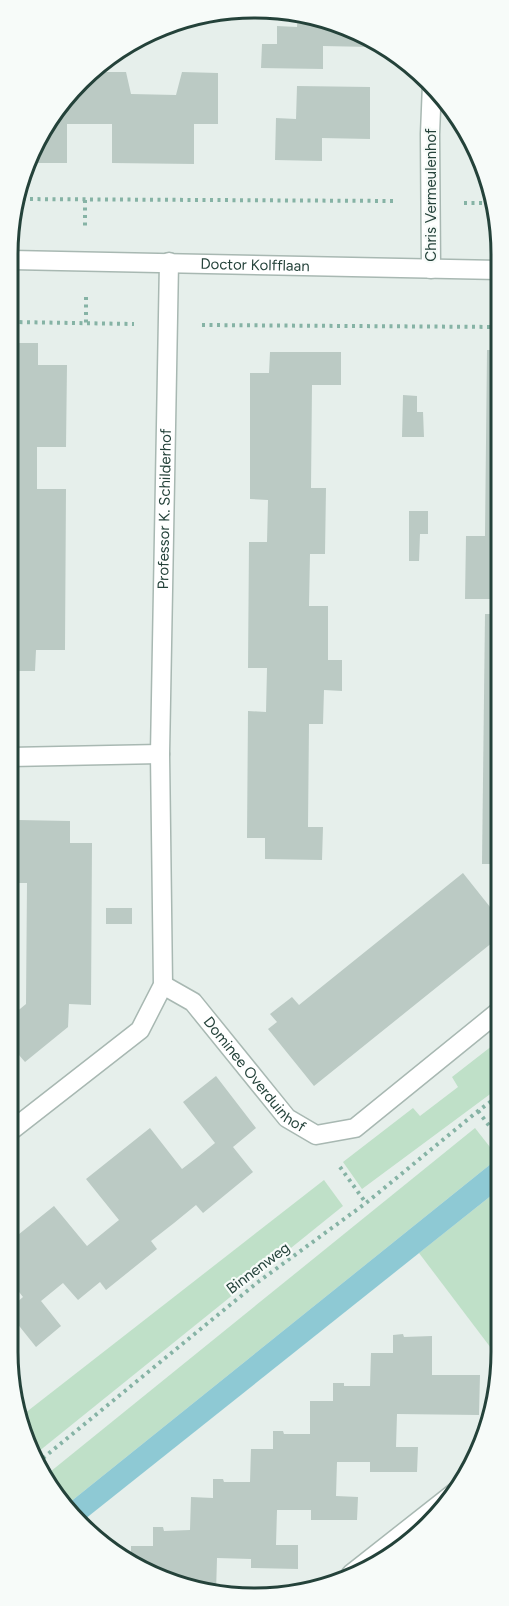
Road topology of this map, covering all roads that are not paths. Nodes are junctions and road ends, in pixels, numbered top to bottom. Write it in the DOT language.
graph roads {
  1 [pos="431,98"];
  2 [pos="18,260"];
  3 [pos="169,262"];
  4 [pos="431,270"];
  5 [pos="491,270"];
  6 [pos="160,754"];
  7 [pos="18,757"];
  8 [pos="163,985"];
  9 [pos="491,1018"];
  10 [pos="18,1125"];
  11 [pos="424,1516"];
  12 [pos="377,1554"];
  1 -- 4 [label="street, Chris Vermeulenhof"];
  2 -- 3 [label="street, Doctor Kolfflaan"];
  3 -- 4 [label="street, Doctor Kolfflaan"];
  3 -- 6 [label="street, Professor K. Schilderhof"];
  4 -- 5 [label="street, Doctor Kolfflaan"];
  6 -- 7 [label="street"];
  6 -- 8 [label="street, Professor K. Schilderhof"];
  8 -- 9 [label="street, Dominee Overduinhof"];
  8 -- 10 [label="street, Professor K. Schilderhof"];
  11 -- 12 [label="street"];
}
